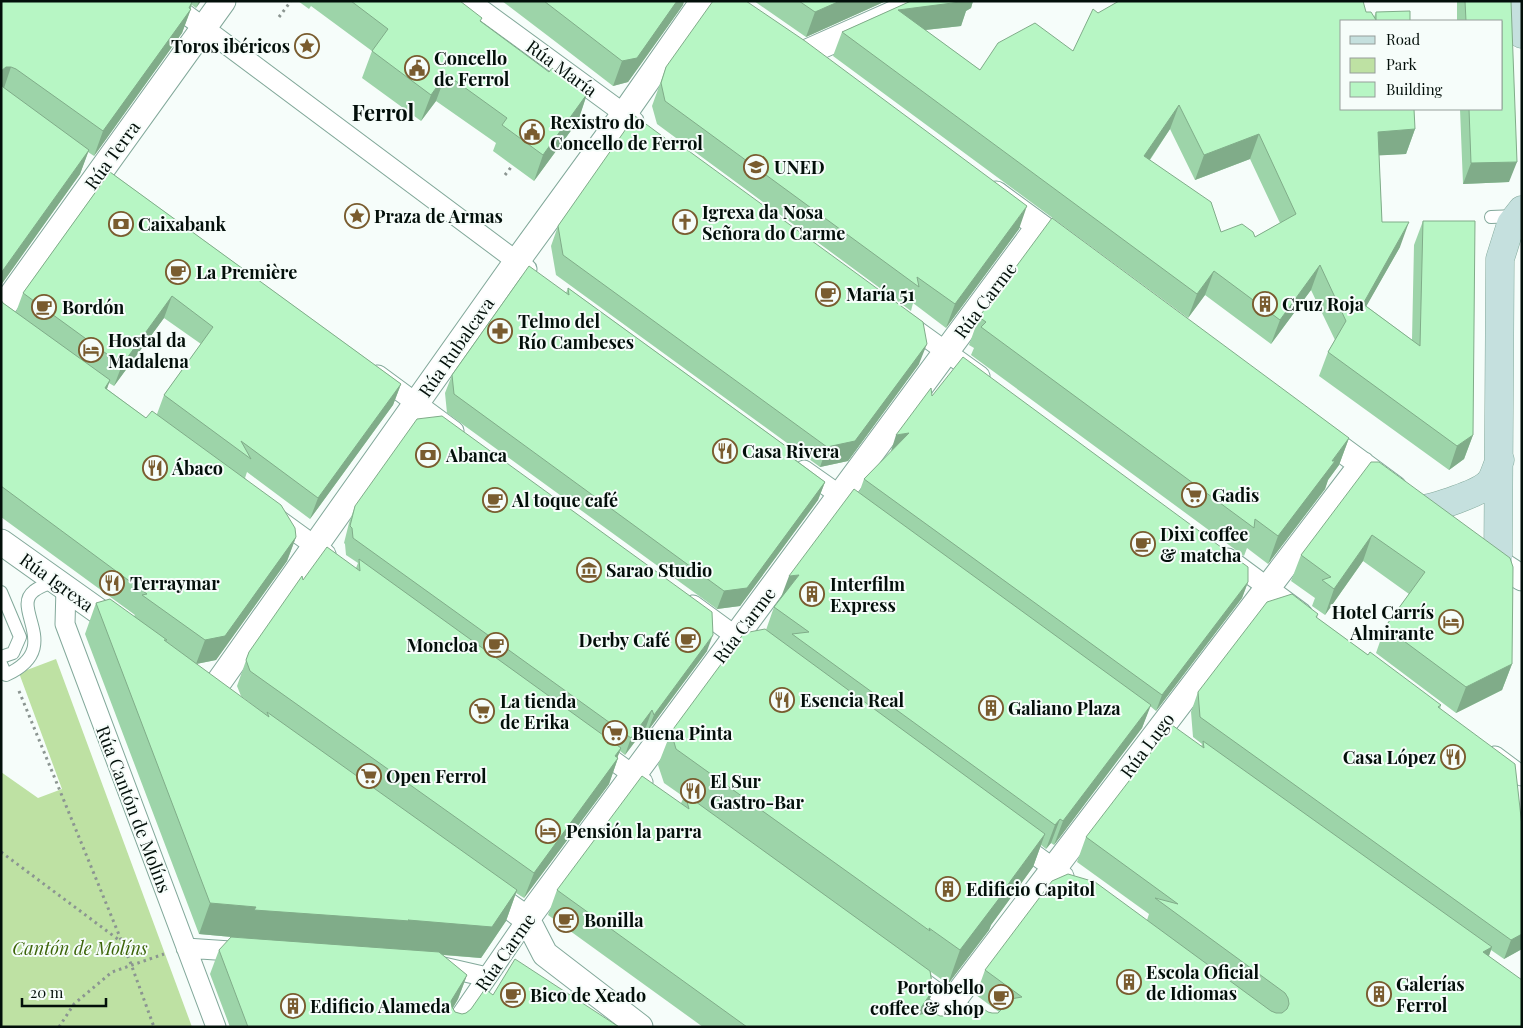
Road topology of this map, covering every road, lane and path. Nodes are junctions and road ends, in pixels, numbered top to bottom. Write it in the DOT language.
graph roads {
  1 [pos="168,1"];
  2 [pos="223,1"];
  3 [pos="291,1"];
  4 [pos="470,1"];
  5 [pos="703,1"];
  6 [pos="922,1"];
  7 [pos="1521,1"];
  8 [pos="279,17"];
  9 [pos="203,27"];
  10 [pos="1522,34"];
  11 [pos="828,70"];
  12 [pos="624,114"];
  13 [pos="648,132"];
  14 [pos="512,166"];
  15 [pos="505,175"];
  16 [pos="977,180"];
  17 [pos="1520,213"];
  18 [pos="1491,217"];
  19 [pos="1039,226"];
  20 [pos="517,261"];
  21 [pos="1086,261"];
  22 [pos="541,279"];
  23 [pos="891,311"];
  24 [pos="4,317"];
  25 [pos="946,352"];
  26 [pos="361,363"];
  27 [pos="994,387"];
  28 [pos="416,403"];
  29 [pos="1299,418"];
  30 [pos="464,438"];
  31 [pos="792,460"];
  32 [pos="1500,460"];
  33 [pos="1362,464"];
  34 [pos="840,496"];
  35 [pos="259,505"];
  36 [pos="1422,509"];
  37 [pos="864,513"];
  38 [pos="1445,525"];
  39 [pos="1,542"];
  40 [pos="1468,542"];
  41 [pos="315,546"];
  42 [pos="1211,546"];
  43 [pos="339,563"];
  44 [pos="1498,564"];
  45 [pos="1522,578"];
  46 [pos="60,584"];
  47 [pos="1268,587"];
  48 [pos="1,592"];
  49 [pos="680,596"];
  50 [pos="1316,623"];
  51 [pos="736,636"];
  52 [pos="139,641"];
  53 [pos="760,654"];
  54 [pos="7,655"];
  55 [pos="1,664"];
  56 [pos="13,693"];
  57 [pos="211,693"];
  58 [pos="586,740"];
  59 [pos="1483,748"];
  60 [pos="633,775"];
  61 [pos="1522,776"];
  62 [pos="657,792"];
  63 [pos="1006,833"];
  64 [pos="1,852"];
  65 [pos="1054,868"];
  66 [pos="462,872"];
  67 [pos="1077,886"];
  68 [pos="527,919"];
  69 [pos="120,940"];
  70 [pos="186,948"];
  71 [pos="263,954"];
  72 [pos="896,963"];
  73 [pos="130,964"];
  74 [pos="418,964"];
  75 [pos="487,977"];
  76 [pos="951,1002"];
  77 [pos="59,1027"];
  78 [pos="154,1027"];
  79 [pos="216,1027"];
  80 [pos="453,1027"];
  81 [pos="640,1027"];
  82 [pos="933,1027"];
  83 [pos="985,1027"];
  1 -- 9 [label="street"];
  2 -- 9 [label="street, Rúa Terra"];
  3 -- 8 [label="path"];
  4 -- 12 [label="street, Rúa María"];
  5 -- 12 [label="street, Rúa Rubalcava"];
  6 -- 11 [label="street"];
  7 -- 10 [label="main road"];
  9 -- 20 [label="street"];
  9 -- 24 [label="street, Rúa Terra"];
  12 -- 13 [label="street, Rúa María"];
  12 -- 20 [label="street, Rúa Rubalcava"];
  14 -- 15 [label="path"];
  16 -- 19 [label="street"];
  17 -- 18 [label="lane"];
  17 -- 32 [label="main road"];
  19 -- 21 [label="street"];
  19 -- 25 [label="street, Rúa Carme"];
  20 -- 22 [label="street"];
  20 -- 28 [label="street, Rúa Rubalcava"];
  23 -- 25 [label="street"];
  25 -- 27 [label="street"];
  25 -- 34 [label="street, Rúa Carme"];
  26 -- 28 [label="street"];
  28 -- 30 [label="street"];
  28 -- 41 [label="street, Rúa Rubalcava"];
  29 -- 33 [label="street"];
  31 -- 34 [label="street"];
  32 -- 36 [label="main road"];
  32 -- 44 [label="main road"];
  33 -- 36 [label="street"];
  33 -- 47 [label="street, Rúa Lugo"];
  34 -- 37 [label="street"];
  34 -- 51 [label="street, Rúa Carme"];
  35 -- 41 [label="street"];
  36 -- 38 [label="street"];
  39 -- 46 [label="street, Rúa Igrexa"];
  40 -- 44 [label="street"];
  41 -- 43 [label="street"];
  41 -- 57 [label="street, Rúa Rubalcava"];
  42 -- 47 [label="street"];
  44 -- 45 [label="street"];
  46 -- 52 [label="street, Rúa Igrexa"];
  46 -- 55 [label="lane"];
  46 -- 70 [label="street, Rúa Cantón de Molíns"];
  47 -- 50 [label="street"];
  47 -- 65 [label="street, Rúa Lugo"];
  48 -- 54 [label="lane"];
  49 -- 51 [label="street"];
  51 -- 53 [label="street"];
  51 -- 60 [label="street, Rúa Carme"];
  56 -- 69 [label="path"];
  58 -- 60 [label="street"];
  59 -- 61 [label="street"];
  60 -- 62 [label="street"];
  60 -- 68 [label="street, Rúa Carme"];
  63 -- 65 [label="street"];
  64 -- 69 [label="path"];
  65 -- 67 [label="street"];
  65 -- 76 [label="street, Rúa Lugo"];
  66 -- 68 [label="street"];
  68 -- 75 [label="street, Rúa Carme"];
  68 -- 81 [label="street"];
  69 -- 73 [label="path"];
  70 -- 71 [label="street"];
  70 -- 73 [label="path"];
  70 -- 79 [label="street, Rúa Cantón de Molíns"];
  72 -- 76 [label="street"];
  73 -- 77 [label="path"];
  73 -- 78 [label="path"];
  74 -- 75 [label="street"];
  75 -- 80 [label="street, Rúa Carme"];
  76 -- 82 [label="street, Rúa Lugo"];
  76 -- 83 [label="street"];
}
